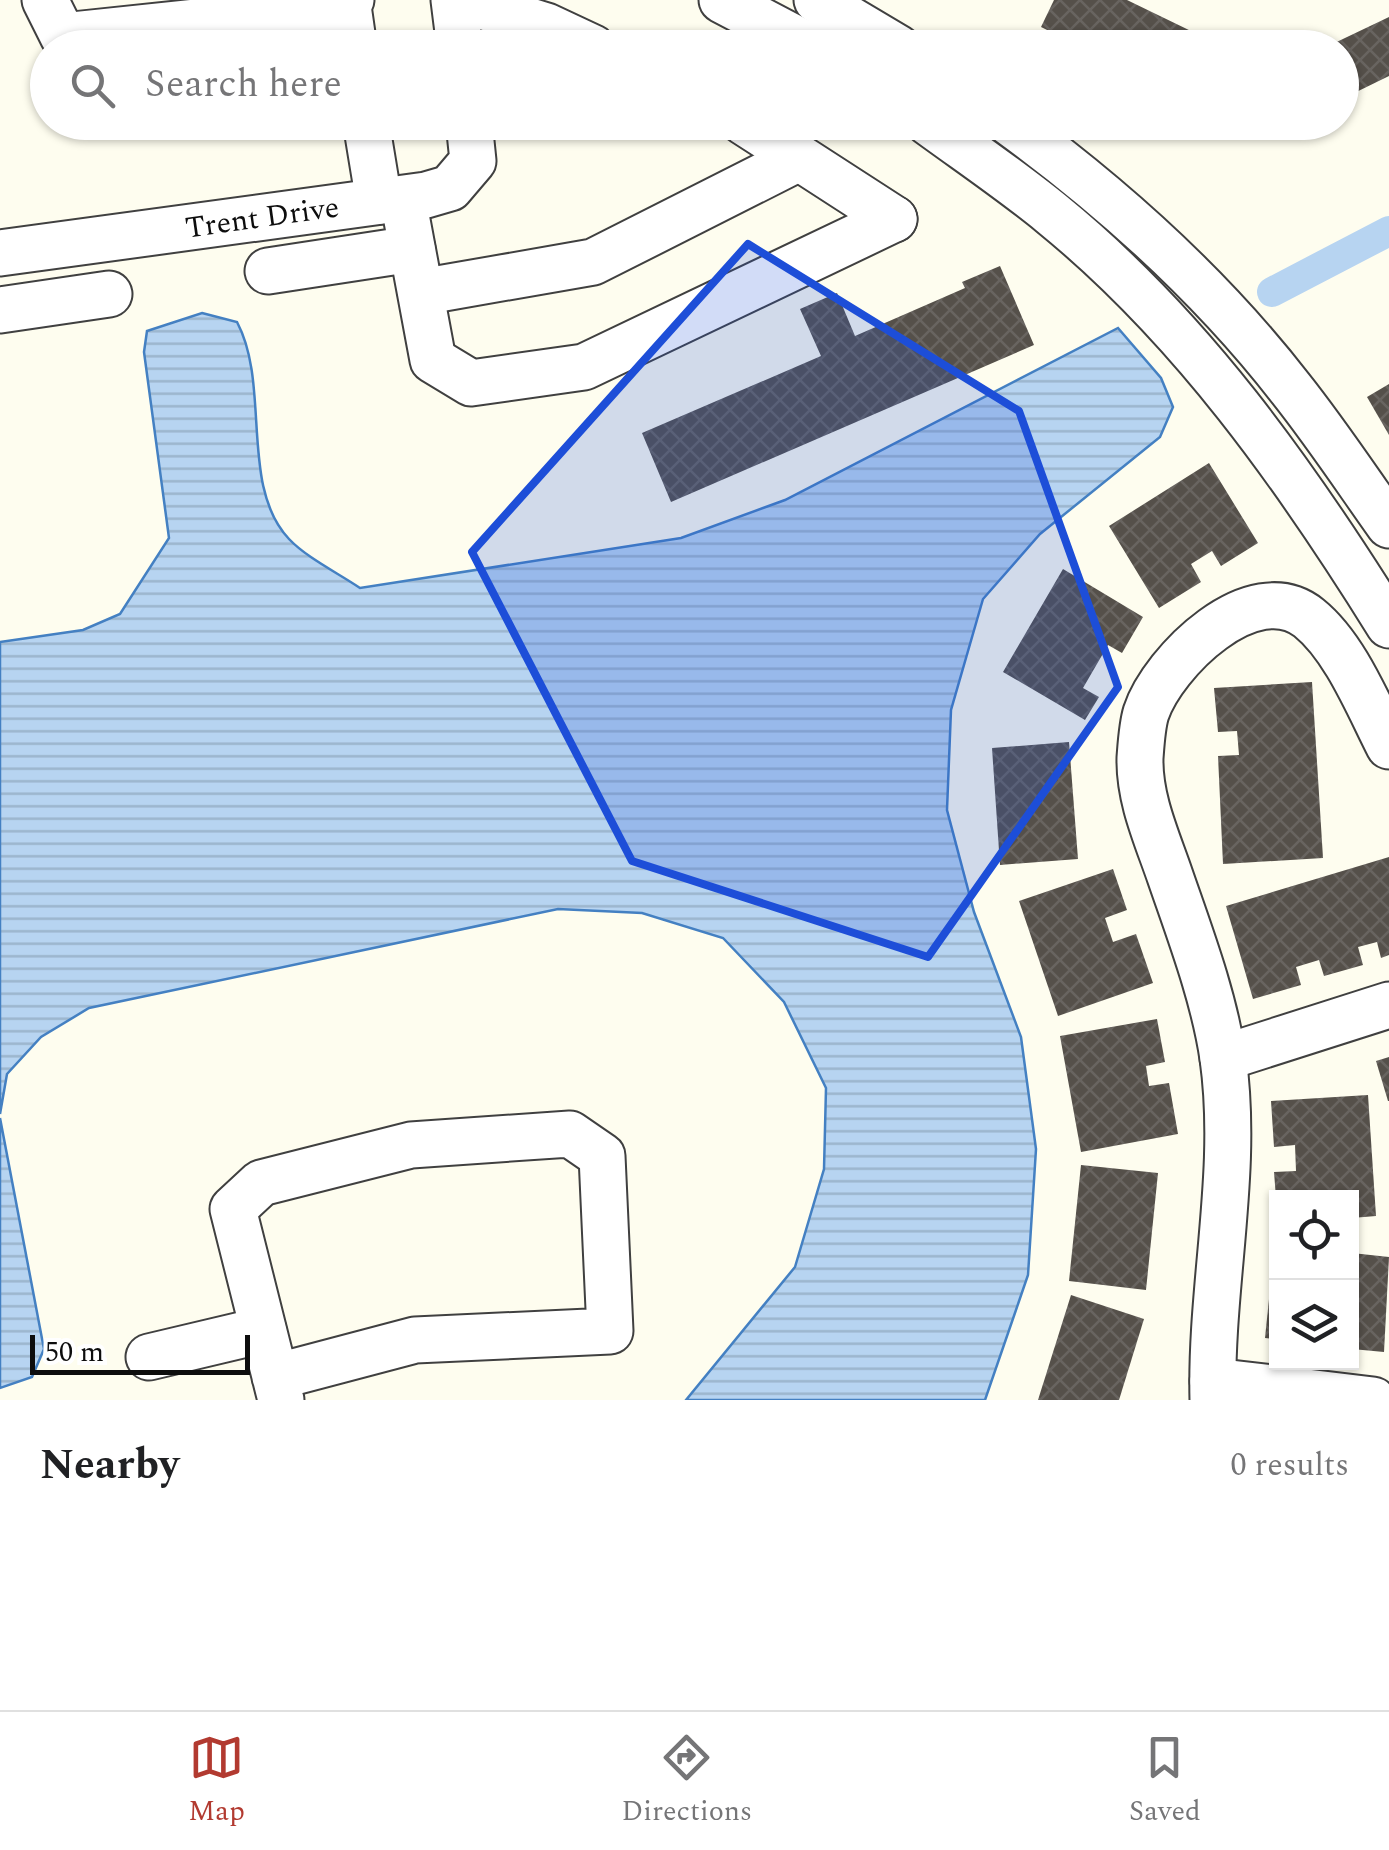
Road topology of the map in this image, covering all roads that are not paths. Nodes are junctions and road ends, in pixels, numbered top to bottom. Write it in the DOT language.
graph roads {
  1 [pos="45,0"];
  2 [pos="458,0"];
  3 [pos="722,0"];
  4 [pos="817,0"];
  5 [pos="351,18"];
  6 [pos="60,30"];
  7 [pos="159,30"];
  8 [pos="459,30"];
  9 [pos="555,30"];
  10 [pos="778,30"];
  11 [pos="868,30"];
  12 [pos="372,140"];
  13 [pos="470,140"];
  14 [pos="771,140"];
  15 [pos="952,140"];
  16 [pos="1034,140"];
  17 [pos="798,158"];
  18 [pos="391,200"];
  19 [pos="0,254"];
  20 [pos="268,270"];
  21 [pos="417,271"];
  22 [pos="110,294"];
  23 [pos="0,310"];
  24 [pos="1389,525"];
  25 [pos="1370,552"];
  26 [pos="1389,625"];
  27 [pos="1389,746"];
  28 [pos="1389,1005"];
  29 [pos="1222,1058"];
  30 [pos="263,1330"];
  31 [pos="148,1357"];
  32 [pos="278,1388"];
  33 [pos="1213,1390"];
  34 [pos="1374,1400"];
  1 -- 6 [label="street"];
  2 -- 8 [label="street"];
  2 -- 9 [label="street"];
  3 -- 10 [label="street"];
  4 -- 11 [label="street"];
  5 -- 7 [label="street"];
  12 -- 18 [label="street"];
  13 -- 18 [label="street, Trent Drive"];
  14 -- 17 [label="street"];
  15 -- 25 [label="street"];
  16 -- 24 [label="street"];
  17 -- 21 [label="street"];
  17 -- 21 [label="street"];
  18 -- 19 [label="street, Trent Drive"];
  18 -- 21 [label="street"];
  20 -- 21 [label="street"];
  22 -- 23 [label="street"];
  25 -- 26 [label="street"];
  27 -- 29 [label="street"];
  28 -- 29 [label="street"];
  29 -- 33 [label="street"];
  30 -- 31 [label="street"];
  30 -- 32 [label="street"];
  30 -- 32 [label="street"];
  33 -- 34 [label="street"];
}
